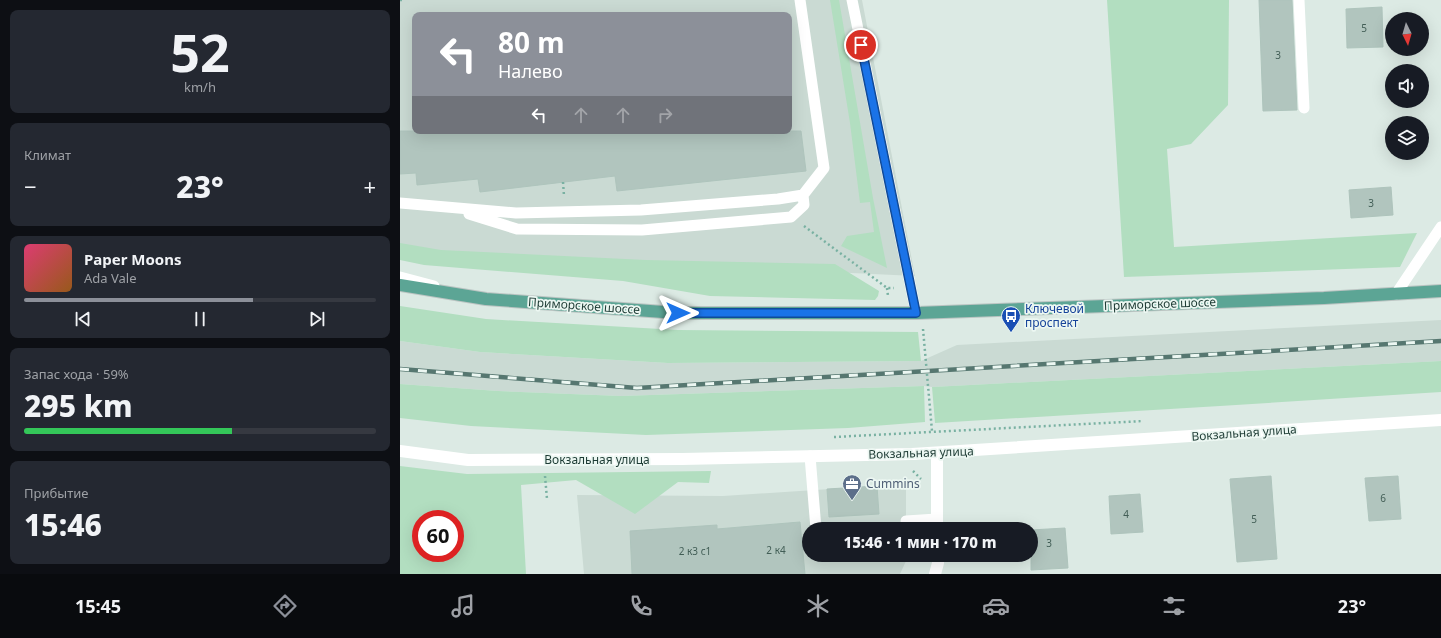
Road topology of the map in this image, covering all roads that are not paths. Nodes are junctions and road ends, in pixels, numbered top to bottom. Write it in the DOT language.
graph roads {
  1 [pos="800,0"];
  2 [pos="852,0"];
  3 [pos="1299,0"];
  4 [pos="1304,108"];
  5 [pos="803,195"];
  6 [pos="400,203"];
  7 [pos="449,208"];
  8 [pos="1441,228"];
  9 [pos="400,277"];
  10 [pos="400,285"];
  11 [pos="1441,291"];
  12 [pos="1396,294"];
  13 [pos="486,299"];
  14 [pos="916,313"];
  15 [pos="1441,420"];
  16 [pos="400,451"];
  17 [pos="937,453"];
  18 [pos="810,456"];
  19 [pos="906,521"];
  20 [pos="815,522"];
  21 [pos="916,522"];
  22 [pos="937,522"];
  23 [pos="938,562"];
  24 [pos="935,574"];
  1 -- 5 [label="lane"];
  2 -- 14 [label="lane"];
  3 -- 4 [label="lane"];
  5 -- 7 [label="lane"];
  5 -- 7 [label="lane"];
  6 -- 7 [label="lane"];
  8 -- 12 [label="lane"];
  9 -- 13 [label="lane"];
  10 -- 13 [label="main road, Приморское шоссе"];
  11 -- 12 [label="main road, Приморское шоссе"];
  12 -- 14 [label="main road, Приморское шоссе"];
  13 -- 14 [label="main road, Приморское шоссе"];
  15 -- 17 [label="street, Вокзальная улица"];
  16 -- 18 [label="street, Вокзальная улица"];
  17 -- 18 [label="street, Вокзальная улица"];
  17 -- 22 [label="street"];
  18 -- 20 [label="lane"];
  19 -- 21 [label="lane"];
  23 -- 24 [label="street"];
}
